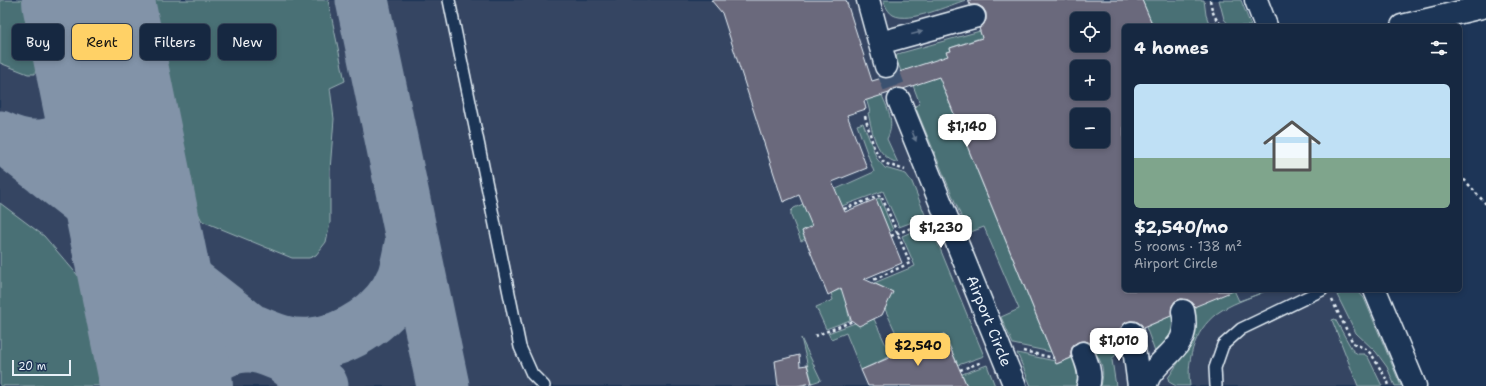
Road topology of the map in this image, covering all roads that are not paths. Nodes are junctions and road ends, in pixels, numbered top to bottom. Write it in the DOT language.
graph roads {
  1 [pos="449,0"];
  2 [pos="868,0"];
  3 [pos="1256,0"];
  4 [pos="1486,6"];
  5 [pos="974,17"];
  6 [pos="1265,24"];
  7 [pos="1410,24"];
  8 [pos="880,43"];
  9 [pos="886,66"];
  10 [pos="899,100"];
  11 [pos="1318,292"];
  12 [pos="1376,292"];
  13 [pos="1183,311"];
  14 [pos="1132,333"];
  15 [pos="1083,353"];
  16 [pos="544,386"];
  17 [pos="1015,386"];
  18 [pos="1088,386"];
  19 [pos="1139,386"];
  20 [pos="1145,386"];
  21 [pos="1216,386"];
  22 [pos="1415,386"];
  1 -- 16 [label="lane"];
  2 -- 8 [label="street"];
  3 -- 6 [label="street"];
  4 -- 7 [label="street"];
  8 -- 5 [label="street, one-way"];
  8 -- 9 [label="street"];
  10 -- 17 [label="street, Airport Circle, one-way"];
  11 -- 21 [label="lane"];
  12 -- 22 [label="street"];
  13 -- 20 [label="street"];
  14 -- 19 [label="street"];
  15 -- 18 [label="street"];
}
